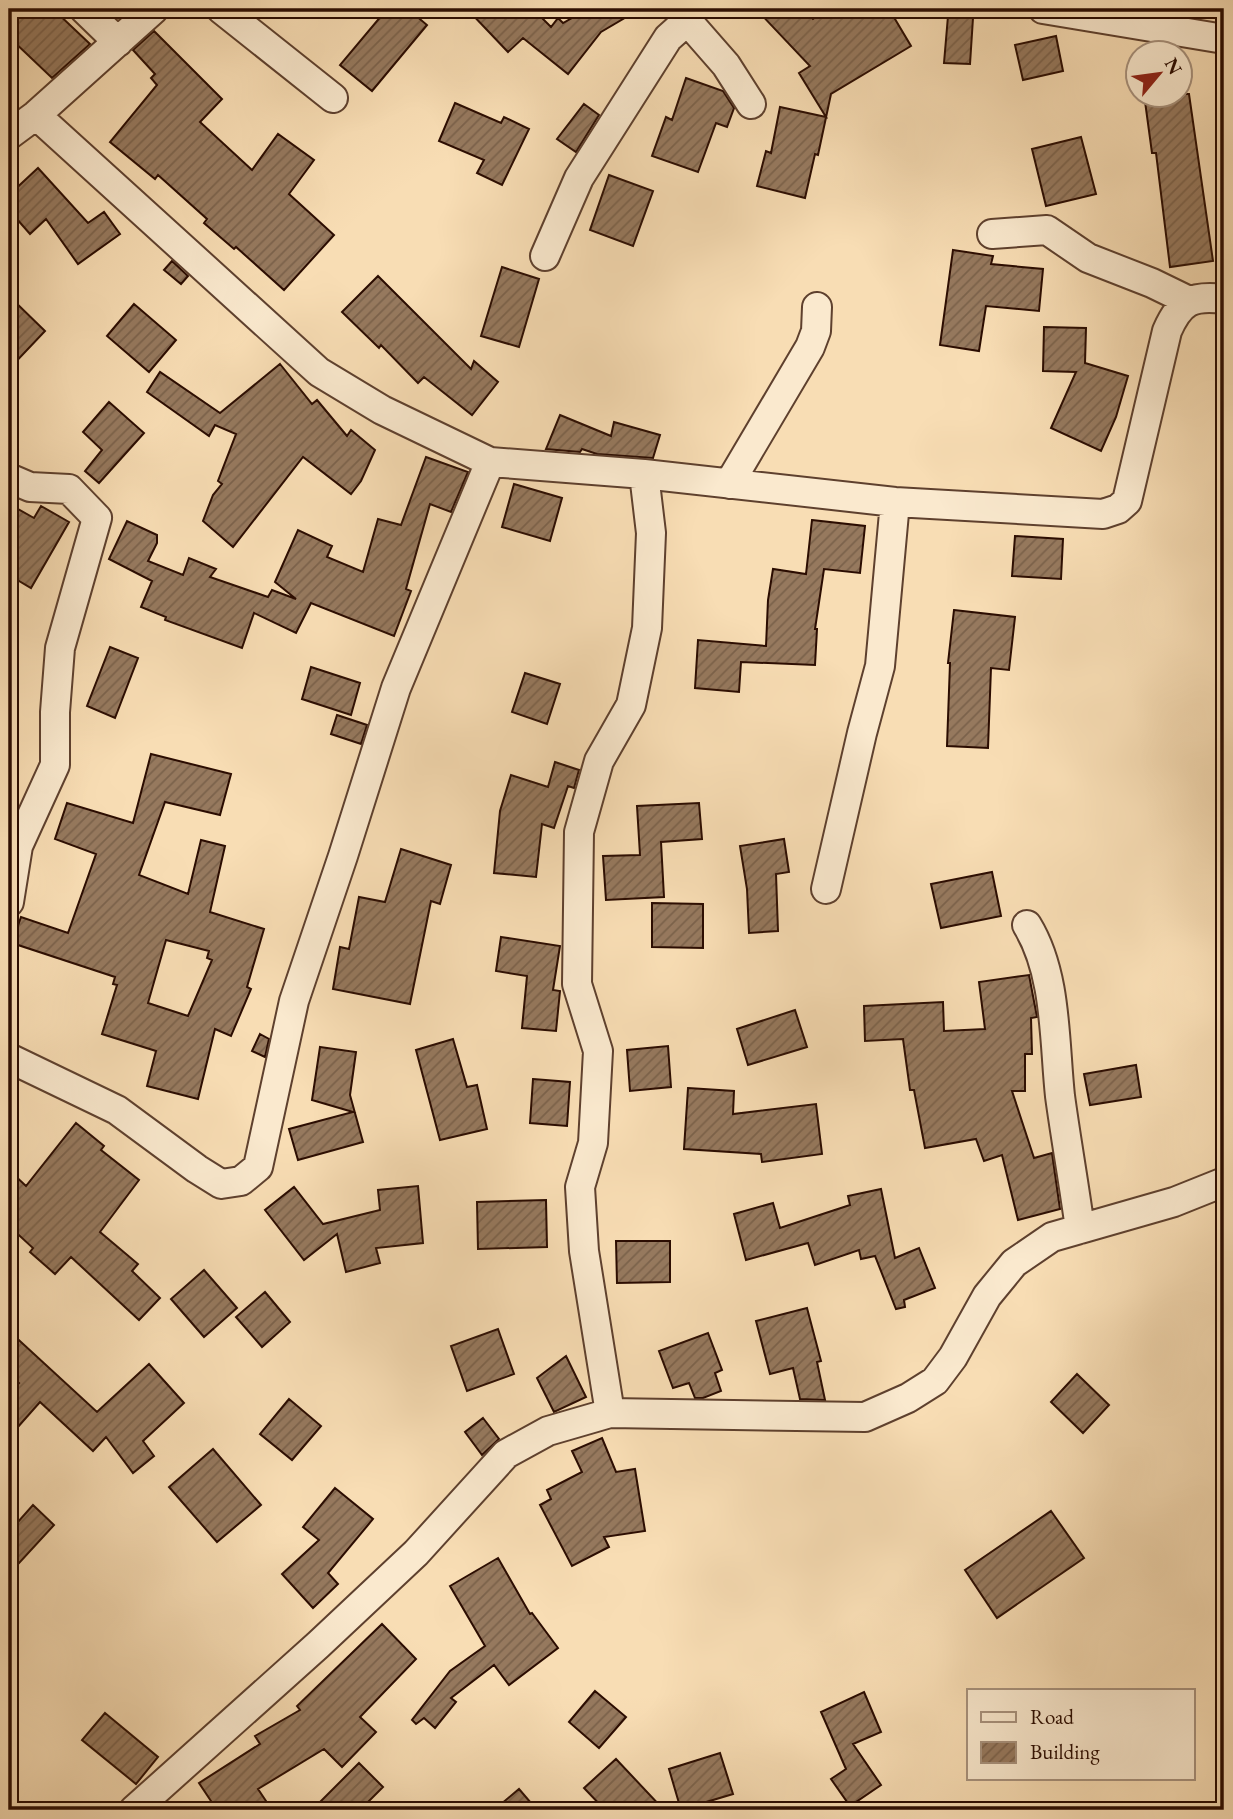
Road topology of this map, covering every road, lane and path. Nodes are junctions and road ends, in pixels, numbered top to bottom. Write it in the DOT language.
graph roads {
  1 [pos="83,9"];
  2 [pos="154,9"];
  3 [pos="221,9"];
  4 [pos="1043,9"];
  5 [pos="682,15"];
  6 [pos="1224,39"];
  7 [pos="118,42"];
  8 [pos="334,98"];
  9 [pos="751,104"];
  10 [pos="36,114"];
  11 [pos="9,135"];
  12 [pos="992,234"];
  13 [pos="545,256"];
  14 [pos="1224,299"];
  15 [pos="1189,302"];
  16 [pos="817,307"];
  17 [pos="490,462"];
  18 [pos="644,474"];
  19 [pos="9,478"];
  20 [pos="729,484"];
  21 [pos="895,502"];
  22 [pos="826,889"];
  23 [pos="9,902"];
  24 [pos="1027,925"];
  25 [pos="9,1058"];
  26 [pos="1224,1182"];
  27 [pos="1080,1228"];
  28 [pos="610,1413"];
  29 [pos="134,1810"];
  1 -- 7 [label="street"];
  2 -- 7 [label="street"];
  3 -- 8 [label="street"];
  4 -- 6 [label="street"];
  5 -- 9 [label="street"];
  5 -- 13 [label="street"];
  7 -- 10 [label="street"];
  10 -- 11 [label="street"];
  10 -- 17 [label="street"];
  12 -- 15 [label="street"];
  14 -- 15 [label="street"];
  15 -- 21 [label="street"];
  16 -- 20 [label="street"];
  17 -- 18 [label="street"];
  17 -- 25 [label="street"];
  18 -- 20 [label="street"];
  18 -- 28 [label="street"];
  19 -- 23 [label="street"];
  20 -- 21 [label="street"];
  21 -- 22 [label="street"];
  24 -- 27 [label="street"];
  26 -- 27 [label="street"];
  27 -- 28 [label="street"];
  28 -- 29 [label="street"];
}
